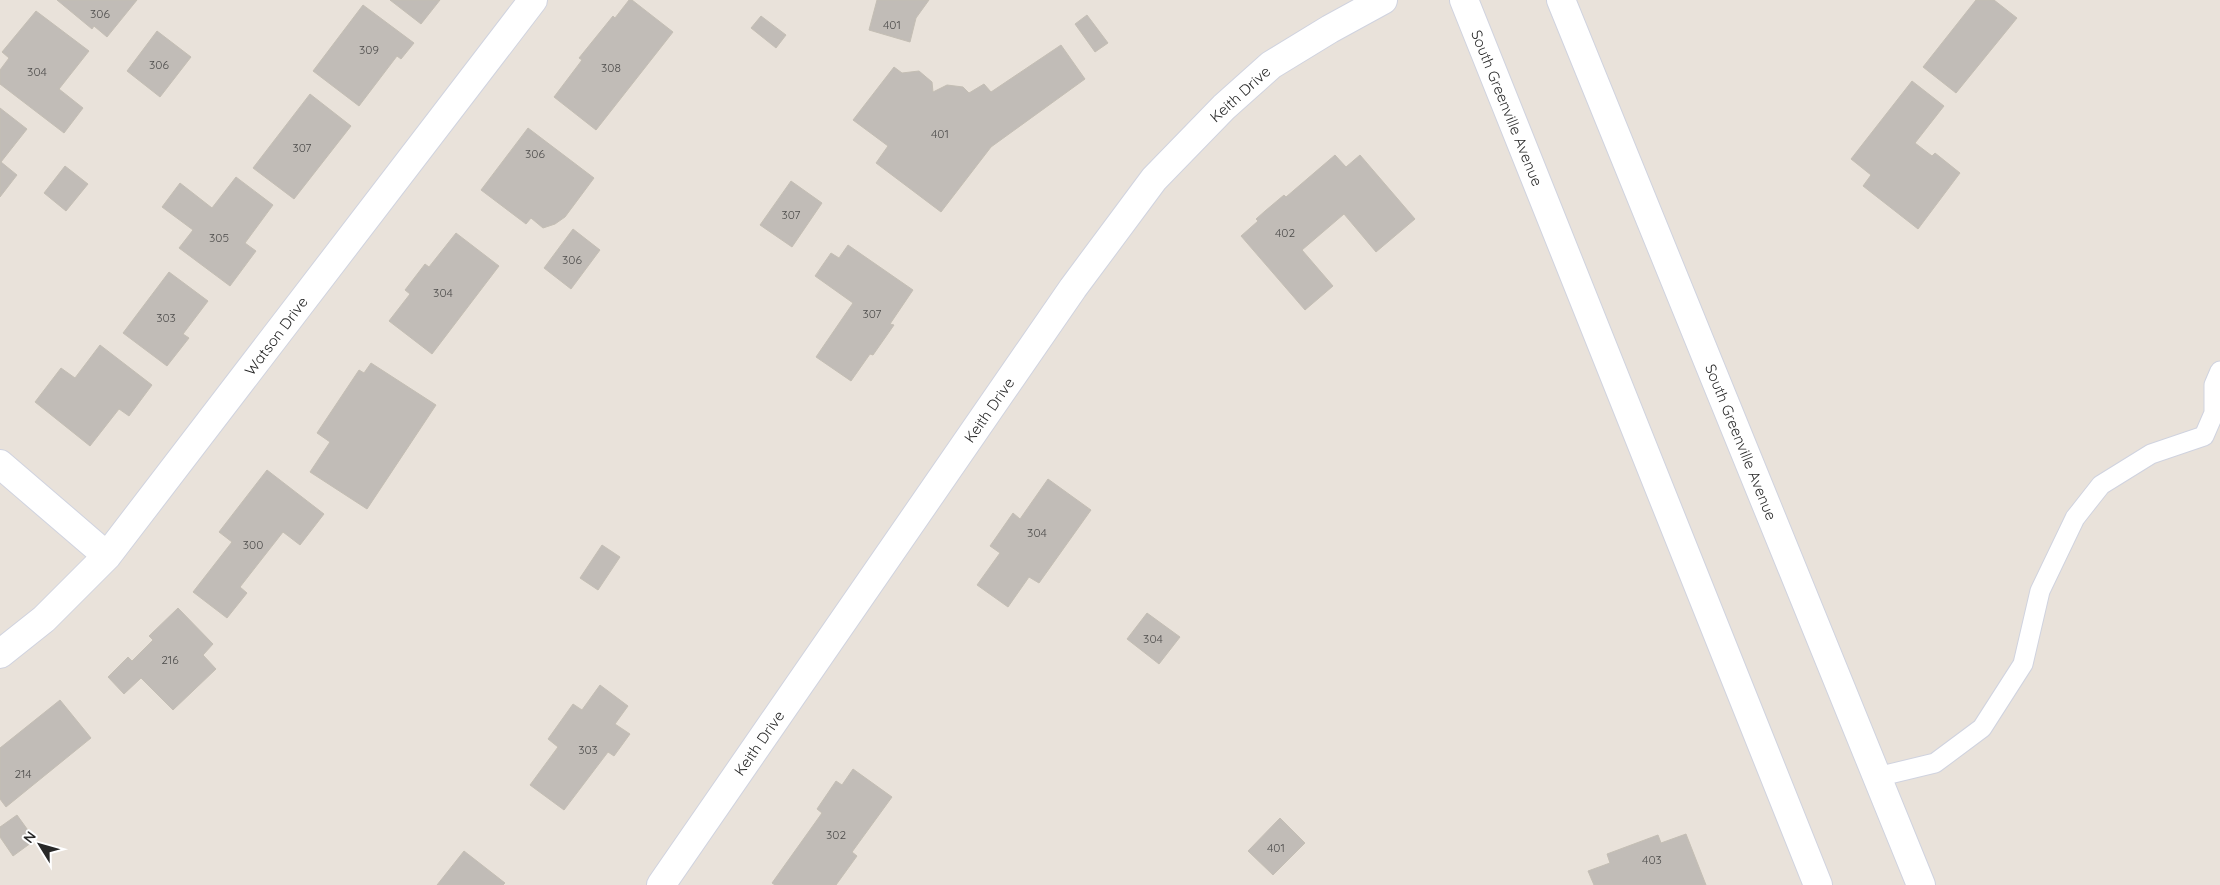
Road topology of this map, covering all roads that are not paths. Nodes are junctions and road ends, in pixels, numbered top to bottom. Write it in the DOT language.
graph roads {
  1 [pos="533,0"];
  2 [pos="1383,0"];
  3 [pos="1464,0"];
  4 [pos="1561,0"];
  5 [pos="2220,371"];
  6 [pos="0,464"];
  7 [pos="107,556"];
  8 [pos="0,654"];
  9 [pos="1877,776"];
  10 [pos="661,885"];
  11 [pos="1818,885"];
  12 [pos="1921,885"];
  1 -- 7 [label="street, Watson Drive"];
  2 -- 10 [label="street, Keith Drive"];
  3 -- 11 [label="street, South Greenville Avenue"];
  4 -- 9 [label="street, South Greenville Avenue"];
  5 -- 9 [label="lane"];
  6 -- 7 [label="street"];
  7 -- 8 [label="street, Watson Drive"];
  9 -- 12 [label="street, South Greenville Avenue"];
}
